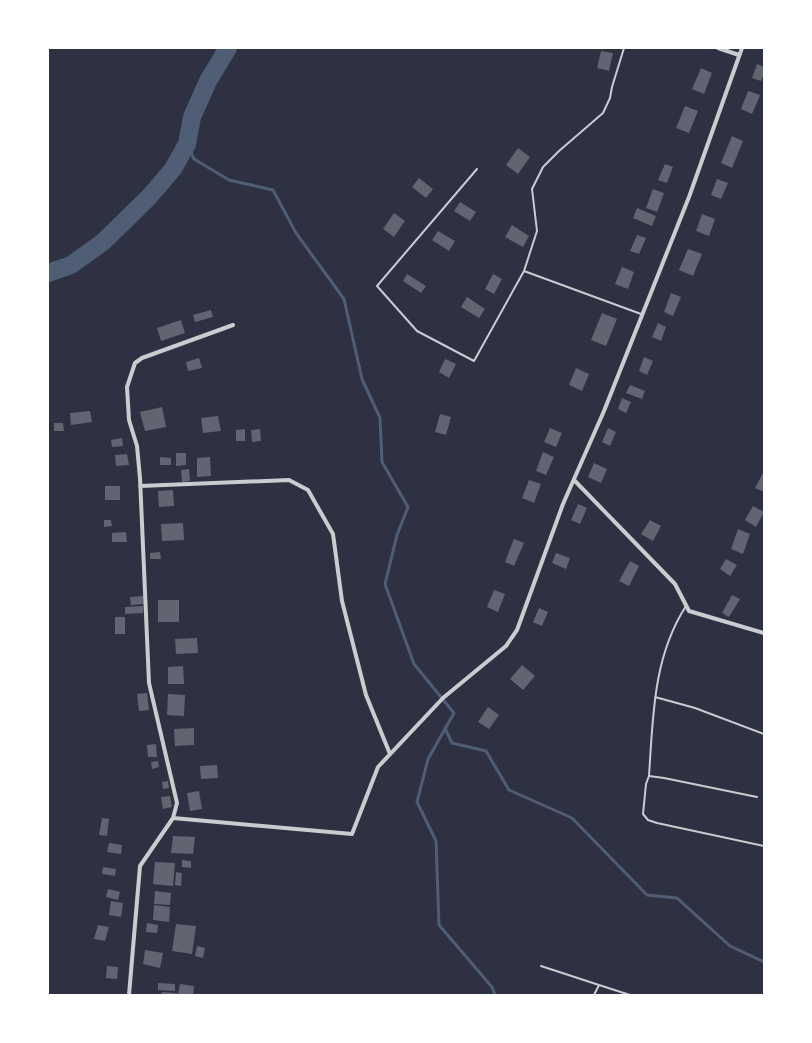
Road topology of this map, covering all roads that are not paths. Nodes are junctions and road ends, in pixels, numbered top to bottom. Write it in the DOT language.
graph roads {
  1 [pos="624,48"];
  2 [pos="718,48"];
  3 [pos="742,48"];
  4 [pos="739,55"];
  5 [pos="477,169"];
  6 [pos="524,271"];
  7 [pos="643,315"];
  8 [pos="233,325"];
  9 [pos="574,480"];
  10 [pos="140,486"];
  11 [pos="686,606"];
  12 [pos="764,633"];
  13 [pos="655,697"];
  14 [pos="764,734"];
  15 [pos="390,754"];
  16 [pos="649,776"];
  17 [pos="757,797"];
  18 [pos="173,818"];
  19 [pos="764,846"];
  20 [pos="541,966"];
  21 [pos="599,984"];
  22 [pos="129,995"];
  23 [pos="594,995"];
  24 [pos="630,995"];
  1 -- 6 [label="lane"];
  2 -- 4 [label="street"];
  3 -- 4 [label="street"];
  4 -- 7 [label="street"];
  5 -- 6 [label="lane"];
  6 -- 7 [label="lane"];
  7 -- 9 [label="street"];
  8 -- 10 [label="street"];
  9 -- 11 [label="street"];
  9 -- 15 [label="street"];
  10 -- 15 [label="street"];
  10 -- 18 [label="street"];
  11 -- 12 [label="street"];
  11 -- 13 [label="lane"];
  13 -- 14 [label="lane"];
  13 -- 16 [label="lane"];
  15 -- 18 [label="street"];
  16 -- 17 [label="lane"];
  16 -- 19 [label="lane"];
  18 -- 22 [label="street"];
  20 -- 21 [label="lane"];
  21 -- 23 [label="lane"];
  21 -- 24 [label="lane"];
}
